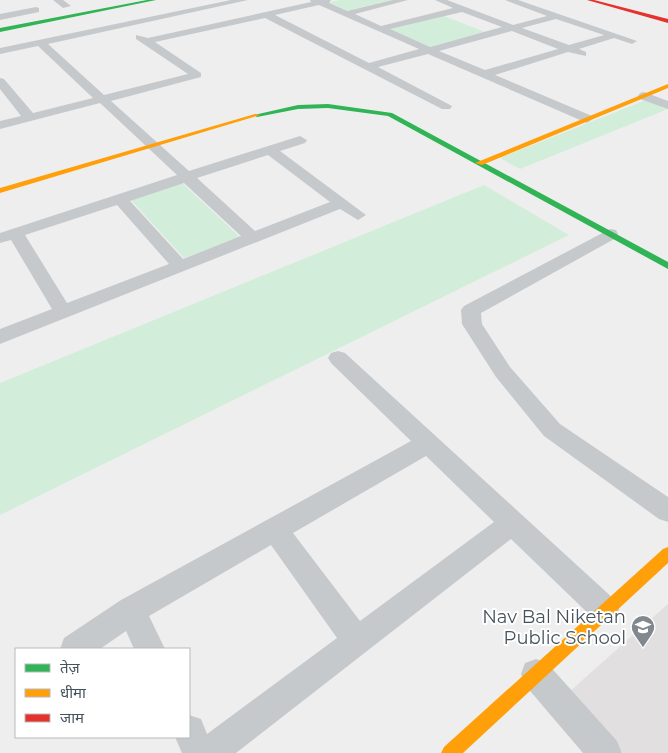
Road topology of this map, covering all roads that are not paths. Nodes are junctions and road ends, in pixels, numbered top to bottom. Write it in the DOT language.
graph roads {
  1 [pos="24,0"];
  2 [pos="57,0"];
  3 [pos="134,0"];
  4 [pos="154,0"];
  5 [pos="244,0"];
  6 [pos="404,0"];
  7 [pos="439,0"];
  8 [pos="509,0"];
  9 [pos="589,0"];
  10 [pos="602,0"];
  11 [pos="321,1"];
  12 [pos="66,6"];
  13 [pos="462,9"];
  14 [pos="265,14"];
  15 [pos="345,14"];
  16 [pos="556,16"];
  17 [pos="0,17"];
  18 [pos="668,19"];
  19 [pos="124,25"];
  20 [pos="0,26"];
  21 [pos="512,28"];
  22 [pos="380,29"];
  23 [pos="0,30"];
  24 [pos="614,35"];
  25 [pos="146,41"];
  26 [pos="632,41"];
  27 [pos="40,42"];
  28 [pos="568,49"];
  29 [pos="429,50"];
  30 [pos="0,51"];
  31 [pos="582,54"];
  32 [pos="369,66"];
  33 [pos="485,74"];
  34 [pos="0,81"];
  35 [pos="668,86"];
  36 [pos="644,96"];
  37 [pos="102,99"];
  38 [pos="668,105"];
  39 [pos="446,106"];
  40 [pos="30,118"];
  41 [pos="587,119"];
  42 [pos="0,125"];
  43 [pos="300,140"];
  44 [pos="152,146"];
  45 [pos="270,150"];
  46 [pos="479,163"];
  47 [pos="187,177"];
  48 [pos="0,191"];
  49 [pos="120,199"];
  50 [pos="341,203"];
  51 [pos="358,215"];
  52 [pos="610,234"];
  53 [pos="8,235"];
  54 [pos="253,238"];
  55 [pos="180,266"];
  56 [pos="668,266"];
  57 [pos="63,312"];
  58 [pos="0,337"];
  59 [pos="338,358"];
  60 [pos="428,443"];
  61 [pos="668,511"];
  62 [pos="512,522"];
  63 [pos="275,530"];
  64 [pos="668,554"];
  65 [pos="131,610"];
  66 [pos="605,610"];
  67 [pos="357,641"];
  68 [pos="76,648"];
  69 [pos="150,648"];
  70 [pos="536,674"];
  71 [pos="190,733"];
  72 [pos="199,753"];
  73 [pos="209,753"];
  74 [pos="450,753"];
  75 [pos="605,753"];
  1 -- 17 [label="street"];
  2 -- 12 [label="street"];
  3 -- 20 [label="street"];
  4 -- 23 [label="street"];
  5 -- 19 [label="street"];
  6 -- 15 [label="street"];
  7 -- 13 [label="street"];
  8 -- 16 [label="street"];
  9 -- 18 [label="street"];
  10 -- 18 [label="street"];
  11 -- 14 [label="street"];
  11 -- 15 [label="street"];
  13 -- 21 [label="street"];
  13 -- 22 [label="street"];
  14 -- 25 [label="street"];
  14 -- 32 [label="street"];
  15 -- 22 [label="street"];
  16 -- 21 [label="street"];
  16 -- 24 [label="street"];
  19 -- 25 [label="street"];
  19 -- 27 [label="street"];
  21 -- 28 [label="street"];
  21 -- 29 [label="street"];
  22 -- 29 [label="street"];
  24 -- 26 [label="street"];
  24 -- 28 [label="street"];
  25 -- 37 [label="street"];
  27 -- 30 [label="street"];
  27 -- 37 [label="street"];
  28 -- 31 [label="street"];
  28 -- 33 [label="street"];
  29 -- 32 [label="street"];
  29 -- 33 [label="street"];
  32 -- 39 [label="street"];
  33 -- 41 [label="street"];
  34 -- 40 [label="street"];
  35 -- 36 [label="street"];
  36 -- 38 [label="street"];
  36 -- 41 [label="street"];
  37 -- 40 [label="street"];
  37 -- 44 [label="street"];
  40 -- 42 [label="street"];
  41 -- 46 [label="street"];
  43 -- 45 [label="street"];
  44 -- 46 [label="street"];
  44 -- 47 [label="street"];
  44 -- 48 [label="street"];
  45 -- 47 [label="street"];
  45 -- 50 [label="street"];
  46 -- 52 [label="street"];
  47 -- 49 [label="street"];
  47 -- 54 [label="street"];
  49 -- 53 [label="street"];
  49 -- 55 [label="street"];
  50 -- 51 [label="street"];
  50 -- 54 [label="street"];
  52 -- 56 [label="street"];
  52 -- 61 [label="street"];
  53 -- 57 [label="street"];
  54 -- 55 [label="street"];
  55 -- 57 [label="street"];
  57 -- 58 [label="street"];
  59 -- 60 [label="street"];
  60 -- 62 [label="street"];
  60 -- 63 [label="street"];
  62 -- 66 [label="street"];
  62 -- 67 [label="street"];
  63 -- 65 [label="street"];
  63 -- 67 [label="street"];
  64 -- 66 [label="street"];
  65 -- 68 [label="street"];
  65 -- 69 [label="street"];
  66 -- 70 [label="street"];
  67 -- 73 [label="street"];
  70 -- 74 [label="street"];
  70 -- 75 [label="street"];
  71 -- 72 [label="street"];
}
